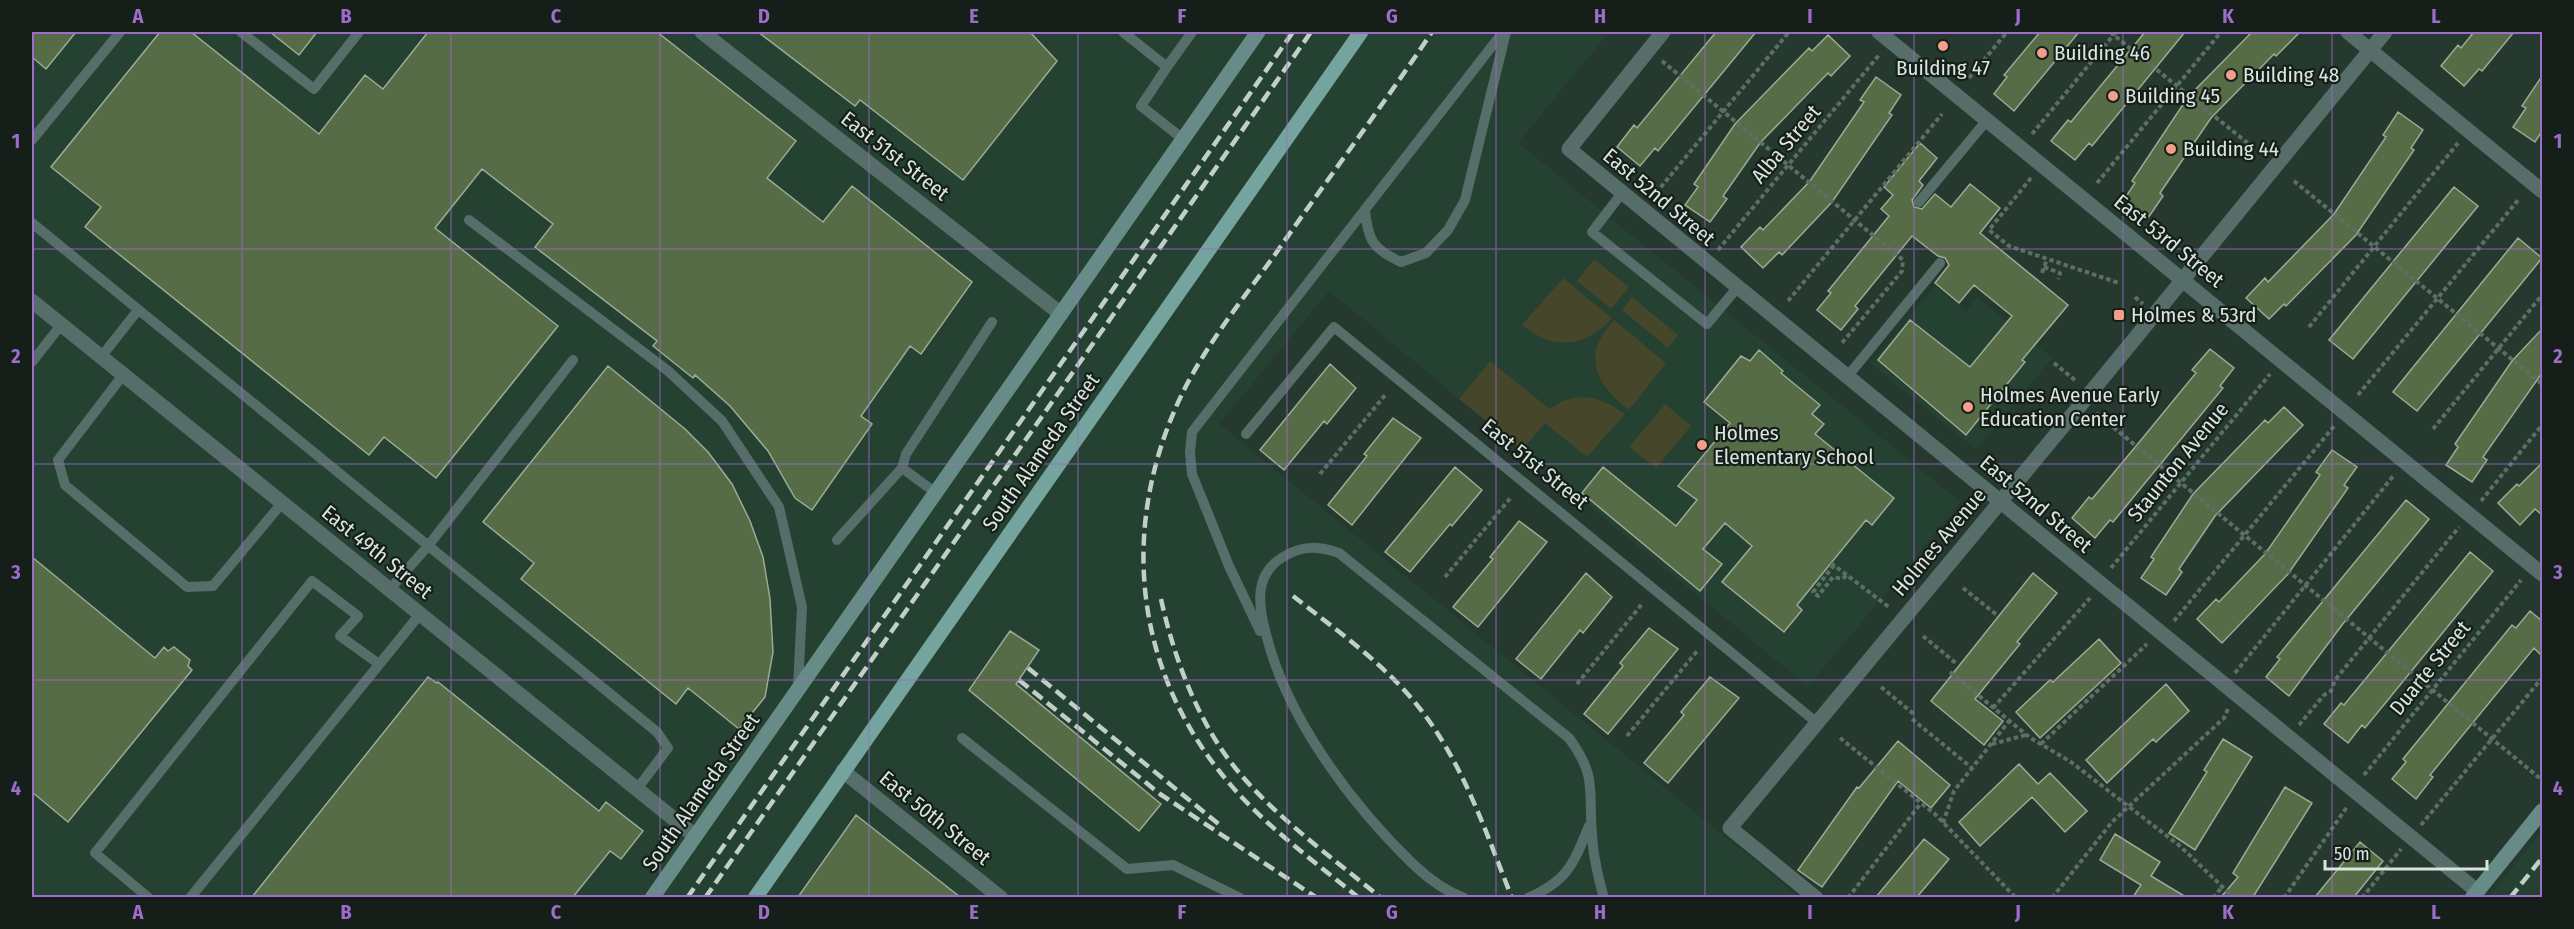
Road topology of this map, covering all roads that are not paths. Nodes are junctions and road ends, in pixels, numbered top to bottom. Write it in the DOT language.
graph roads {
  1 [pos="120,32"];
  2 [pos="241,32"];
  3 [pos="359,32"];
  4 [pos="702,32"];
  5 [pos="1123,32"];
  6 [pos="1192,32"];
  7 [pos="1258,32"];
  8 [pos="1361,32"];
  9 [pos="1505,32"];
  10 [pos="1663,32"];
  11 [pos="1880,32"];
  12 [pos="2348,32"];
  13 [pos="2385,32"];
  14 [pos="2370,50"];
  15 [pos="1167,67"];
  16 [pos="1987,120"];
  17 [pos="1183,138"];
  18 [pos="32,140"];
  19 [pos="2542,191"];
  20 [pos="1622,193"];
  21 [pos="1919,202"];
  22 [pos="1365,210"];
  23 [pos="469,220"];
  24 [pos="32,224"];
  25 [pos="1940,263"];
  26 [pos="2182,279"];
  27 [pos="1737,288"];
  28 [pos="32,301"];
  29 [pos="138,310"];
  30 [pos="1061,314"];
  31 [pos="992,322"];
  32 [pos="61,325"];
  33 [pos="101,357"];
  34 [pos="573,360"];
  35 [pos="32,362"];
  36 [pos="123,375"];
  37 [pos="1847,376"];
  38 [pos="1246,434"];
  39 [pos="902,468"];
  40 [pos="936,493"];
  41 [pos="2000,502"];
  42 [pos="282,503"];
  43 [pos="837,540"];
  44 [pos="428,546"];
  45 [pos="2542,574"];
  46 [pos="390,589"];
  47 [pos="420,614"];
  48 [pos="1270,653"];
  49 [pos="379,664"];
  50 [pos="798,689"];
  51 [pos="1816,722"];
  52 [pos="962,738"];
  53 [pos="843,771"];
  54 [pos="637,789"];
  55 [pos="2542,811"];
  56 [pos="1591,821"];
  57 [pos="695,836"];
  58 [pos="2474,894"];
  59 [pos="149,897"];
  60 [pos="190,897"];
  61 [pos="652,897"];
  62 [pos="755,897"];
  63 [pos="1001,897"];
  64 [pos="1240,897"];
  65 [pos="1464,897"];
  66 [pos="1528,897"];
  67 [pos="1604,897"];
  68 [pos="1816,897"];
  1 -- 18 [label="lane"];
  2 -- 3 [label="lane"];
  4 -- 30 [label="street, East 51st Street"];
  5 -- 15 [label="lane"];
  6 -- 15 [label="lane"];
  7 -- 17 [label="street, South Alameda Street"];
  8 -- 53 [label="main road, South Alameda Street"];
  9 -- 22 [label="lane"];
  9 -- 22 [label="lane"];
  10 -- 20 [label="street, East 52nd Street"];
  11 -- 16 [label="street, East 53rd Street"];
  12 -- 14 [label="street"];
  13 -- 14 [label="street, Holmes Avenue"];
  14 -- 19 [label="street"];
  14 -- 26 [label="street, Holmes Avenue"];
  15 -- 17 [label="lane"];
  16 -- 21 [label="lane"];
  16 -- 26 [label="street, East 53rd Street"];
  17 -- 30 [label="street, South Alameda Street"];
  20 -- 27 [label="street, East 52nd Street"];
  20 -- 27 [label="lane"];
  22 -- 48 [label="lane"];
  23 -- 50 [label="lane"];
  24 -- 29 [label="lane"];
  25 -- 37 [label="lane"];
  26 -- 41 [label="street, Holmes Avenue"];
  26 -- 45 [label="street, East 53rd Street"];
  27 -- 37 [label="street, East 52nd Street"];
  28 -- 32 [label="street, East 49th Street"];
  29 -- 33 [label="lane"];
  29 -- 44 [label="lane"];
  30 -- 40 [label="street, South Alameda Street"];
  31 -- 39 [label="lane"];
  32 -- 33 [label="street, East 49th Street"];
  32 -- 35 [label="lane"];
  33 -- 36 [label="street, East 49th Street"];
  34 -- 44 [label="lane"];
  36 -- 42 [label="street, East 49th Street"];
  36 -- 42 [label="lane"];
  37 -- 41 [label="street, East 52nd Street"];
  38 -- 51 [label="lane, East 51st Street"];
  39 -- 40 [label="lane"];
  39 -- 43 [label="lane"];
  40 -- 50 [label="street, South Alameda Street"];
  41 -- 51 [label="street, Holmes Avenue"];
  41 -- 58 [label="street, East 52nd Street"];
  42 -- 46 [label="street, East 49th Street"];
  44 -- 46 [label="lane"];
  44 -- 54 [label="lane"];
  46 -- 47 [label="street, East 49th Street"];
  47 -- 49 [label="lane"];
  47 -- 54 [label="street, East 49th Street"];
  48 -- 56 [label="lane"];
  48 -- 65 [label="lane"];
  49 -- 59 [label="lane"];
  49 -- 60 [label="lane"];
  50 -- 57 [label="street, South Alameda Street"];
  51 -- 68 [label="street, Holmes Avenue"];
  52 -- 64 [label="lane"];
  53 -- 62 [label="main road, South Alameda Street"];
  53 -- 63 [label="street, East 50th Street"];
  54 -- 57 [label="street, East 49th Street"];
  55 -- 58 [label="street"];
  56 -- 66 [label="lane"];
  56 -- 67 [label="lane"];
  57 -- 61 [label="street, South Alameda Street"];
}
